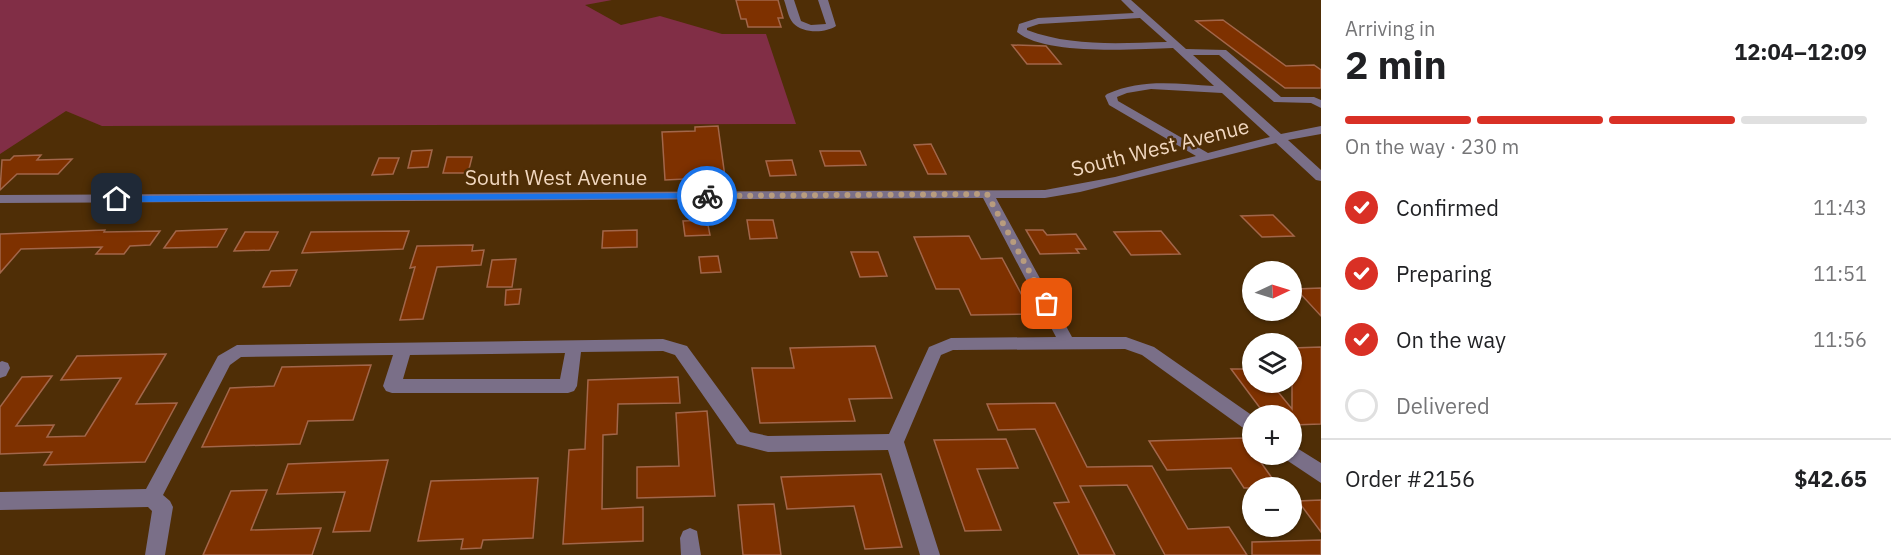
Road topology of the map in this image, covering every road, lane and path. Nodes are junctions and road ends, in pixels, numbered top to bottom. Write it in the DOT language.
graph roads {
  1 [pos="789,0"];
  2 [pos="823,0"];
  3 [pos="1126,0"];
  4 [pos="1143,15"];
  5 [pos="1180,49"];
  6 [pos="1225,90"];
  7 [pos="1321,105"];
  8 [pos="1321,130"];
  9 [pos="1277,137"];
  10 [pos="1205,156"];
  11 [pos="1321,177"];
  12 [pos="987,194"];
  13 [pos="0,199"];
  14 [pos="1068,344"];
  15 [pos="574,346"];
  16 [pos="403,349"];
  17 [pos="1242,418"];
  18 [pos="895,442"];
  19 [pos="1302,460"];
  20 [pos="1321,474"];
  21 [pos="151,499"];
  22 [pos="0,501"];
  23 [pos="155,555"];
  24 [pos="930,555"];
  1 -- 2 [label="street"];
  3 -- 4 [label="street"];
  4 -- 5 [label="street"];
  4 -- 5 [label="street"];
  5 -- 6 [label="street"];
  5 -- 7 [label="street"];
  6 -- 9 [label="street"];
  6 -- 10 [label="street"];
  8 -- 9 [label="street, South West Avenue"];
  9 -- 10 [label="street, South West Avenue"];
  9 -- 11 [label="street"];
  10 -- 12 [label="street, South West Avenue"];
  12 -- 13 [label="street, South West Avenue"];
  12 -- 14 [label="street"];
  14 -- 17 [label="street"];
  14 -- 18 [label="street"];
  15 -- 16 [label="street"];
  15 -- 16 [label="street"];
  15 -- 18 [label="street"];
  16 -- 21 [label="street"];
  18 -- 24 [label="street"];
  19 -- 20 [label="street"];
  21 -- 22 [label="street"];
  21 -- 23 [label="street"];
}
